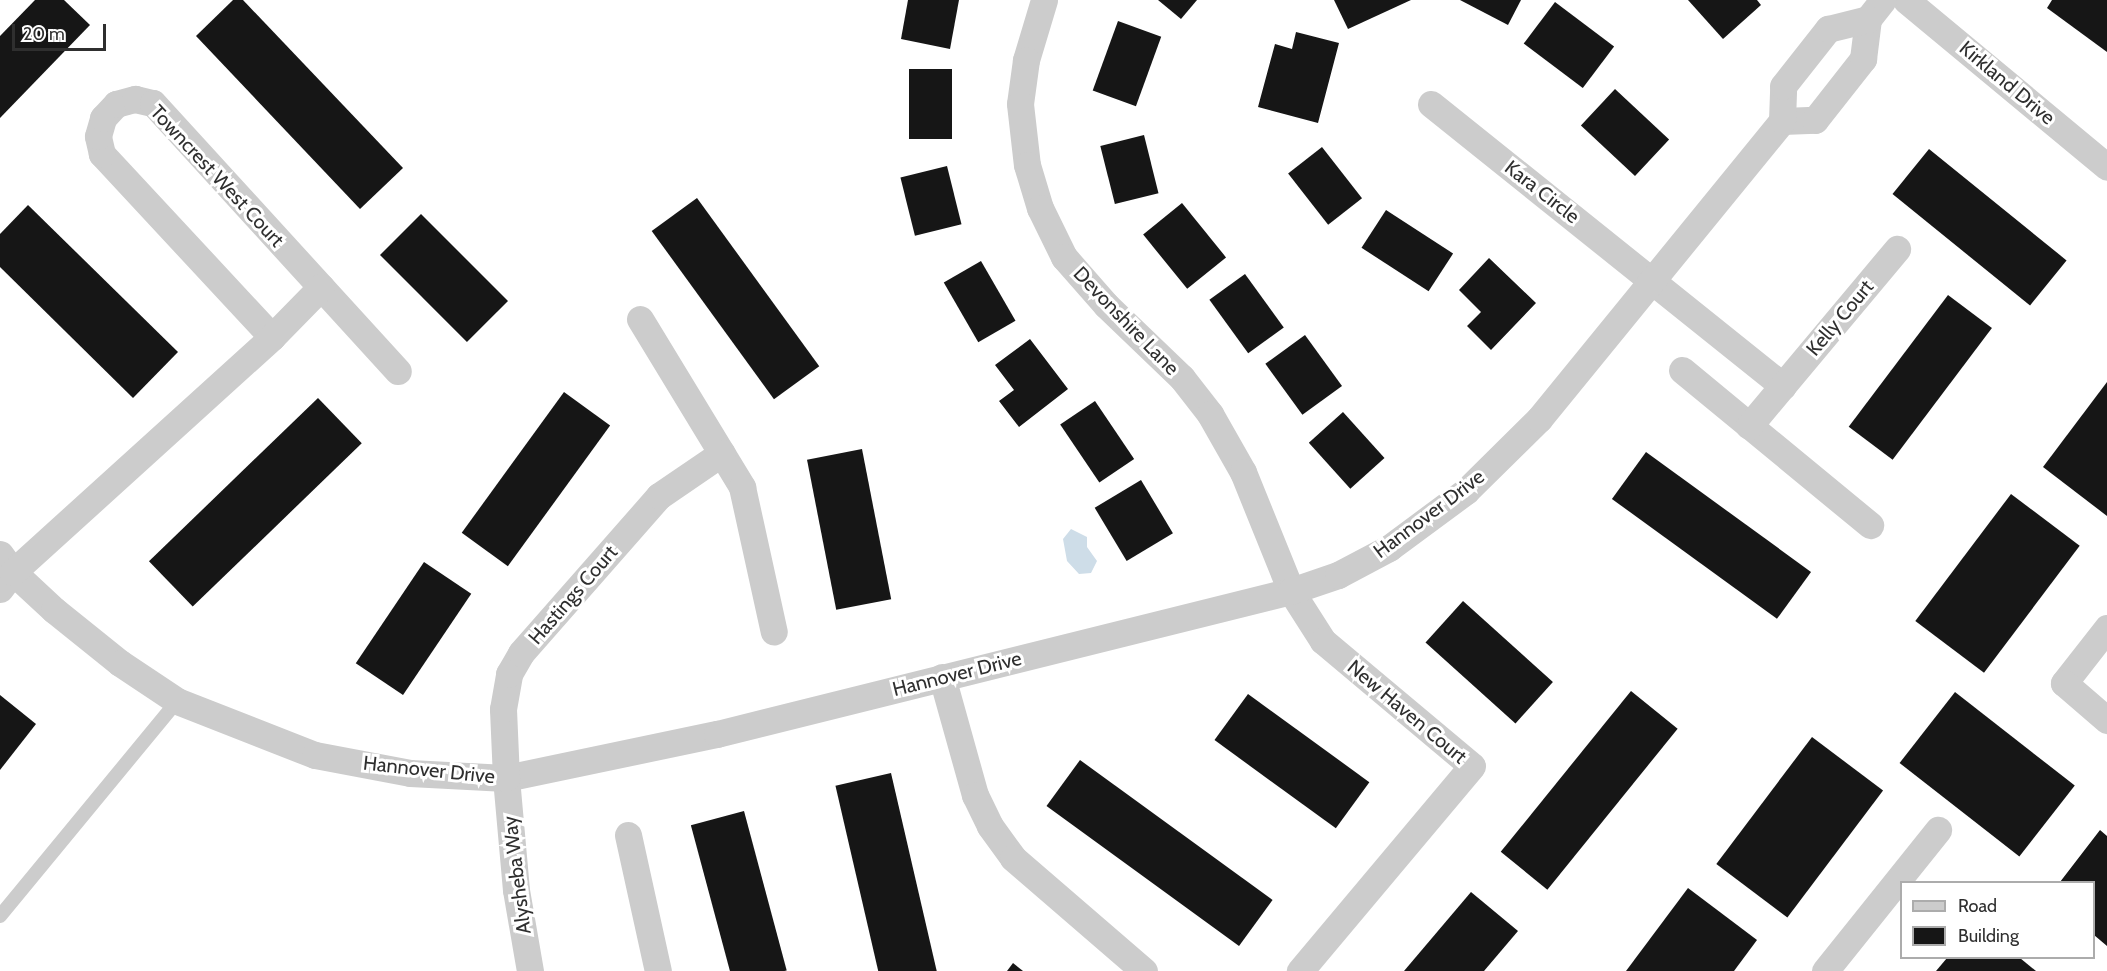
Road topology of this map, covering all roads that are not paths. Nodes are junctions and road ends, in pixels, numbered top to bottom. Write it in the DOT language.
graph roads {
  1 [pos="1044,0"];
  2 [pos="1906,0"];
  3 [pos="1876,9"];
  4 [pos="1431,104"];
  5 [pos="1782,121"];
  6 [pos="2107,167"];
  7 [pos="1898,249"];
  8 [pos="1652,280"];
  9 [pos="321,287"];
  10 [pos="640,320"];
  11 [pos="272,337"];
  12 [pos="1682,370"];
  13 [pos="398,371"];
  14 [pos="1783,386"];
  15 [pos="1749,426"];
  16 [pos="722,453"];
  17 [pos="1870,525"];
  18 [pos="4,572"];
  19 [pos="1291,591"];
  20 [pos="2107,628"];
  21 [pos="774,632"];
  22 [pos="942,677"];
  23 [pos="177,701"];
  24 [pos="2107,720"];
  25 [pos="506,778"];
  26 [pos="1938,830"];
  27 [pos="628,835"];
  28 [pos="0,916"];
  29 [pos="530,971"];
  30 [pos="658,971"];
  31 [pos="1144,971"];
  32 [pos="1300,971"];
  33 [pos="1825,971"];
  1 -- 19 [label="street, Devonshire Lane"];
  2 -- 6 [label="street, Kirkland Drive"];
  3 -- 5 [label="street"];
  3 -- 5 [label="street"];
  4 -- 8 [label="street, Kara Circle"];
  5 -- 8 [label="street, Hannover Drive"];
  7 -- 14 [label="street, Kelly Court"];
  8 -- 14 [label="street"];
  8 -- 19 [label="street, Hannover Drive"];
  9 -- 11 [label="street"];
  9 -- 11 [label="street, Towncrest West Court"];
  9 -- 13 [label="street, Towncrest West Court"];
  10 -- 16 [label="street"];
  11 -- 18 [label="street"];
  12 -- 15 [label="street"];
  14 -- 15 [label="street, Kelly Court"];
  15 -- 17 [label="street"];
  16 -- 21 [label="street"];
  16 -- 25 [label="street, Hastings Court"];
  18 -- 23 [label="street, Hannover Drive"];
  19 -- 22 [label="street, Hannover Drive"];
  19 -- 32 [label="street, New Haven Court"];
  20 -- 24 [label="street"];
  22 -- 25 [label="street, Hannover Drive"];
  22 -- 31 [label="street"];
  23 -- 25 [label="street, Hannover Drive"];
  23 -- 28 [label="lane"];
  25 -- 29 [label="street, Alysheba Way"];
  26 -- 33 [label="street"];
  27 -- 30 [label="street"];
}
